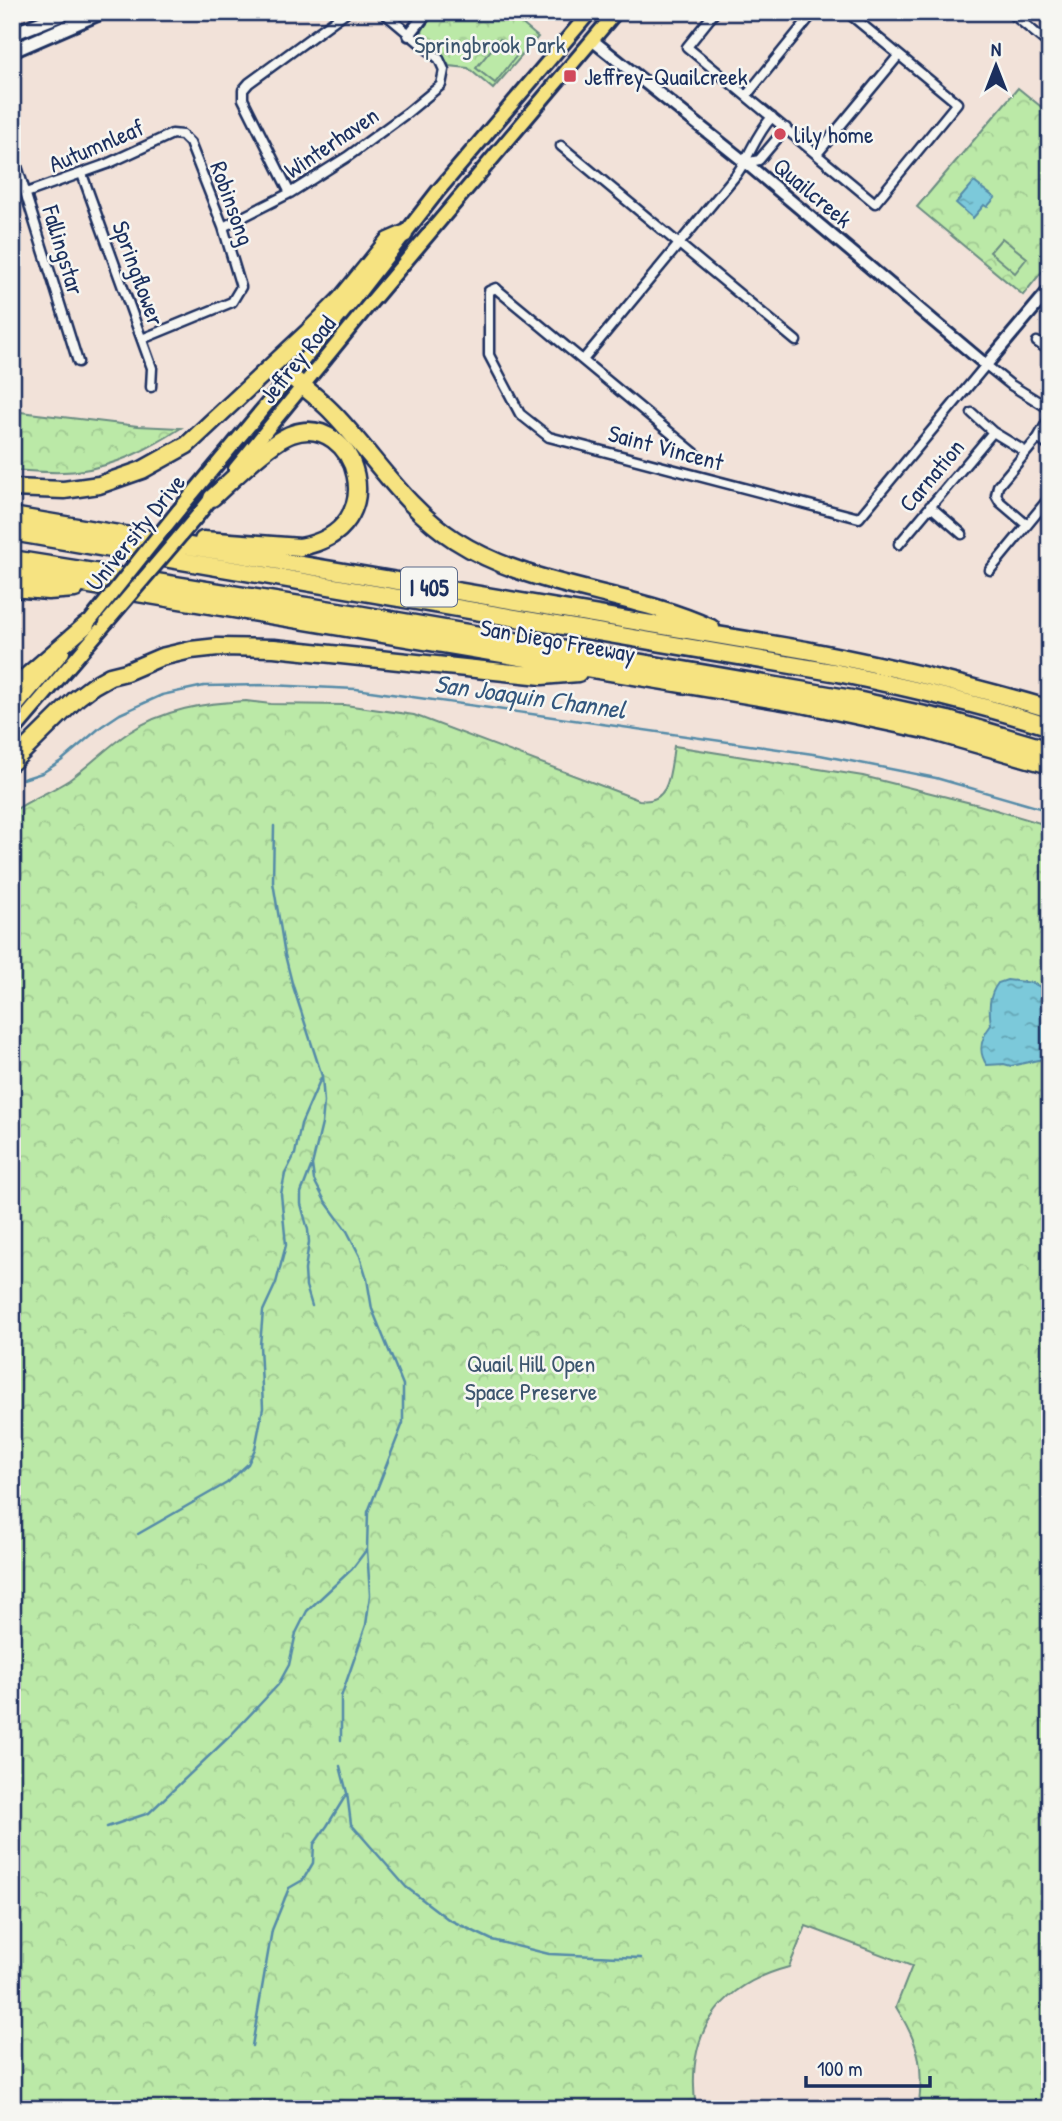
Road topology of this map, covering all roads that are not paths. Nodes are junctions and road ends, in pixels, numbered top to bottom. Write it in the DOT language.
graph roads {
  1 [pos="68,12"];
  2 [pos="102,12"];
  3 [pos="346,12"];
  4 [pos="383,12"];
  5 [pos="427,12"];
  6 [pos="590,12"];
  7 [pos="616,12"];
  8 [pos="715,12"];
  9 [pos="814,12"];
  10 [pos="847,12"];
  11 [pos="1010,12"];
  12 [pos="577,28"];
  13 [pos="12,34"];
  14 [pos="409,35"];
  15 [pos="592,40"];
  16 [pos="1050,45"];
  17 [pos="12,51"];
  18 [pos="898,55"];
  19 [pos="746,96"];
  20 [pos="772,117"];
  21 [pos="786,128"];
  22 [pos="182,135"];
  23 [pos="561,146"];
  24 [pos="12,150"];
  25 [pos="817,155"];
  26 [pos="746,163"];
  27 [pos="82,174"];
  28 [pos="290,192"];
  29 [pos="26,193"];
  30 [pos="223,227"];
  31 [pos="404,234"];
  32 [pos="680,244"];
  33 [pos="1050,289"];
  34 [pos="142,339"];
  35 [pos="796,341"];
  36 [pos="1037,342"];
  37 [pos="1050,352"];
  38 [pos="583,360"];
  39 [pos="78,362"];
  40 [pos="986,365"];
  41 [pos="296,381"];
  42 [pos="151,387"];
  43 [pos="1050,409"];
  44 [pos="972,413"];
  45 [pos="1050,417"];
  46 [pos="993,432"];
  47 [pos="1038,438"];
  48 [pos="1050,447"];
  49 [pos="1026,452"];
  50 [pos="696,454"];
  51 [pos="12,488"];
  52 [pos="1050,497"];
  53 [pos="212,498"];
  54 [pos="930,506"];
  55 [pos="12,516"];
  56 [pos="1027,525"];
  57 [pos="12,533"];
  58 [pos="962,534"];
  59 [pos="128,536"];
  60 [pos="899,544"];
  61 [pos="12,559"];
  62 [pos="990,570"];
  63 [pos="12,572"];
  64 [pos="12,588"];
  65 [pos="106,588"];
  66 [pos="88,623"];
  67 [pos="730,637"];
  68 [pos="604,671"];
  69 [pos="12,689"];
  70 [pos="1050,709"];
  71 [pos="12,712"];
  72 [pos="1050,727"];
  73 [pos="12,733"];
  74 [pos="1050,750"];
  75 [pos="12,762"];
  76 [pos="1050,765"];
  1 -- 13 [label="main road"];
  2 -- 17 [label="main road"];
  3 -- 28 [label="street"];
  4 -- 14 [label="street"];
  5 -- 14 [label="street"];
  6 -- 12 [label="main road, Jeffrey Road"];
  7 -- 15 [label="main road, Jeffrey Road"];
  8 -- 19 [label="street"];
  9 -- 19 [label="street"];
  10 -- 18 [label="street"];
  11 -- 16 [label="street"];
  12 -- 15 [label="street, Quailcreek"];
  12 -- 31 [label="main road, Jeffrey Road"];
  14 -- 28 [label="street, Winterhaven"];
  15 -- 26 [label="street, Quailcreek"];
  15 -- 41 [label="main road, Jeffrey Road"];
  18 -- 25 [label="street"];
  18 -- 25 [label="street"];
  19 -- 20 [label="street"];
  20 -- 21 [label="street"];
  20 -- 26 [label="street"];
  21 -- 25 [label="street"];
  21 -- 26 [label="street"];
  22 -- 27 [label="street, Autumnleaf"];
  22 -- 30 [label="street, Robinsong"];
  23 -- 32 [label="street"];
  24 -- 29 [label="street, Fallingstar"];
  26 -- 32 [label="street"];
  26 -- 40 [label="street, Quailcreek"];
  27 -- 29 [label="street, Autumnleaf"];
  27 -- 34 [label="street, Springflower"];
  28 -- 30 [label="street, Winterhaven"];
  29 -- 39 [label="street, Fallingstar"];
  30 -- 34 [label="street, Robinsong"];
  31 -- 41 [label="main road, Jeffrey Road"];
  31 -- 51 [label="highway"];
  32 -- 35 [label="street"];
  32 -- 38 [label="street"];
  33 -- 40 [label="street"];
  34 -- 42 [label="street, Springflower"];
  36 -- 37 [label="street"];
  38 -- 40 [label="street, Saint Vincent"];
  38 -- 50 [label="street, Saint Vincent"];
  40 -- 43 [label="street"];
  41 -- 53 [label="main road, Jeffrey Road"];
  41 -- 66 [label="main road, University Drive, bridge"];
  41 -- 67 [label="highway"];
  44 -- 46 [label="street"];
  45 -- 47 [label="street"];
  46 -- 49 [label="street"];
  46 -- 54 [label="street, Carnation"];
  47 -- 48 [label="street"];
  47 -- 49 [label="street"];
  49 -- 56 [label="street"];
  52 -- 56 [label="street"];
  53 -- 59 [label="highway"];
  53 -- 73 [label="main road, Jeffrey Road, bridge"];
  54 -- 58 [label="street"];
  54 -- 60 [label="street, Carnation"];
  55 -- 59 [label="highway, San Diego Freeway / I 405"];
  56 -- 62 [label="street"];
  57 -- 72 [label="highway"];
  59 -- 67 [label="highway, San Diego Freeway / I 405"];
  61 -- 74 [label="highway, San Diego Freeway"];
  63 -- 65 [label="highway, San Diego Freeway / I 405"];
  64 -- 65 [label="highway"];
  65 -- 68 [label="highway, San Diego Freeway / I 405"];
  66 -- 69 [label="highway"];
  66 -- 71 [label="main road, University Drive"];
  67 -- 70 [label="highway, San Diego Freeway / I 405"];
  68 -- 75 [label="highway"];
  68 -- 76 [label="highway, San Diego Freeway / I 405"];
}
